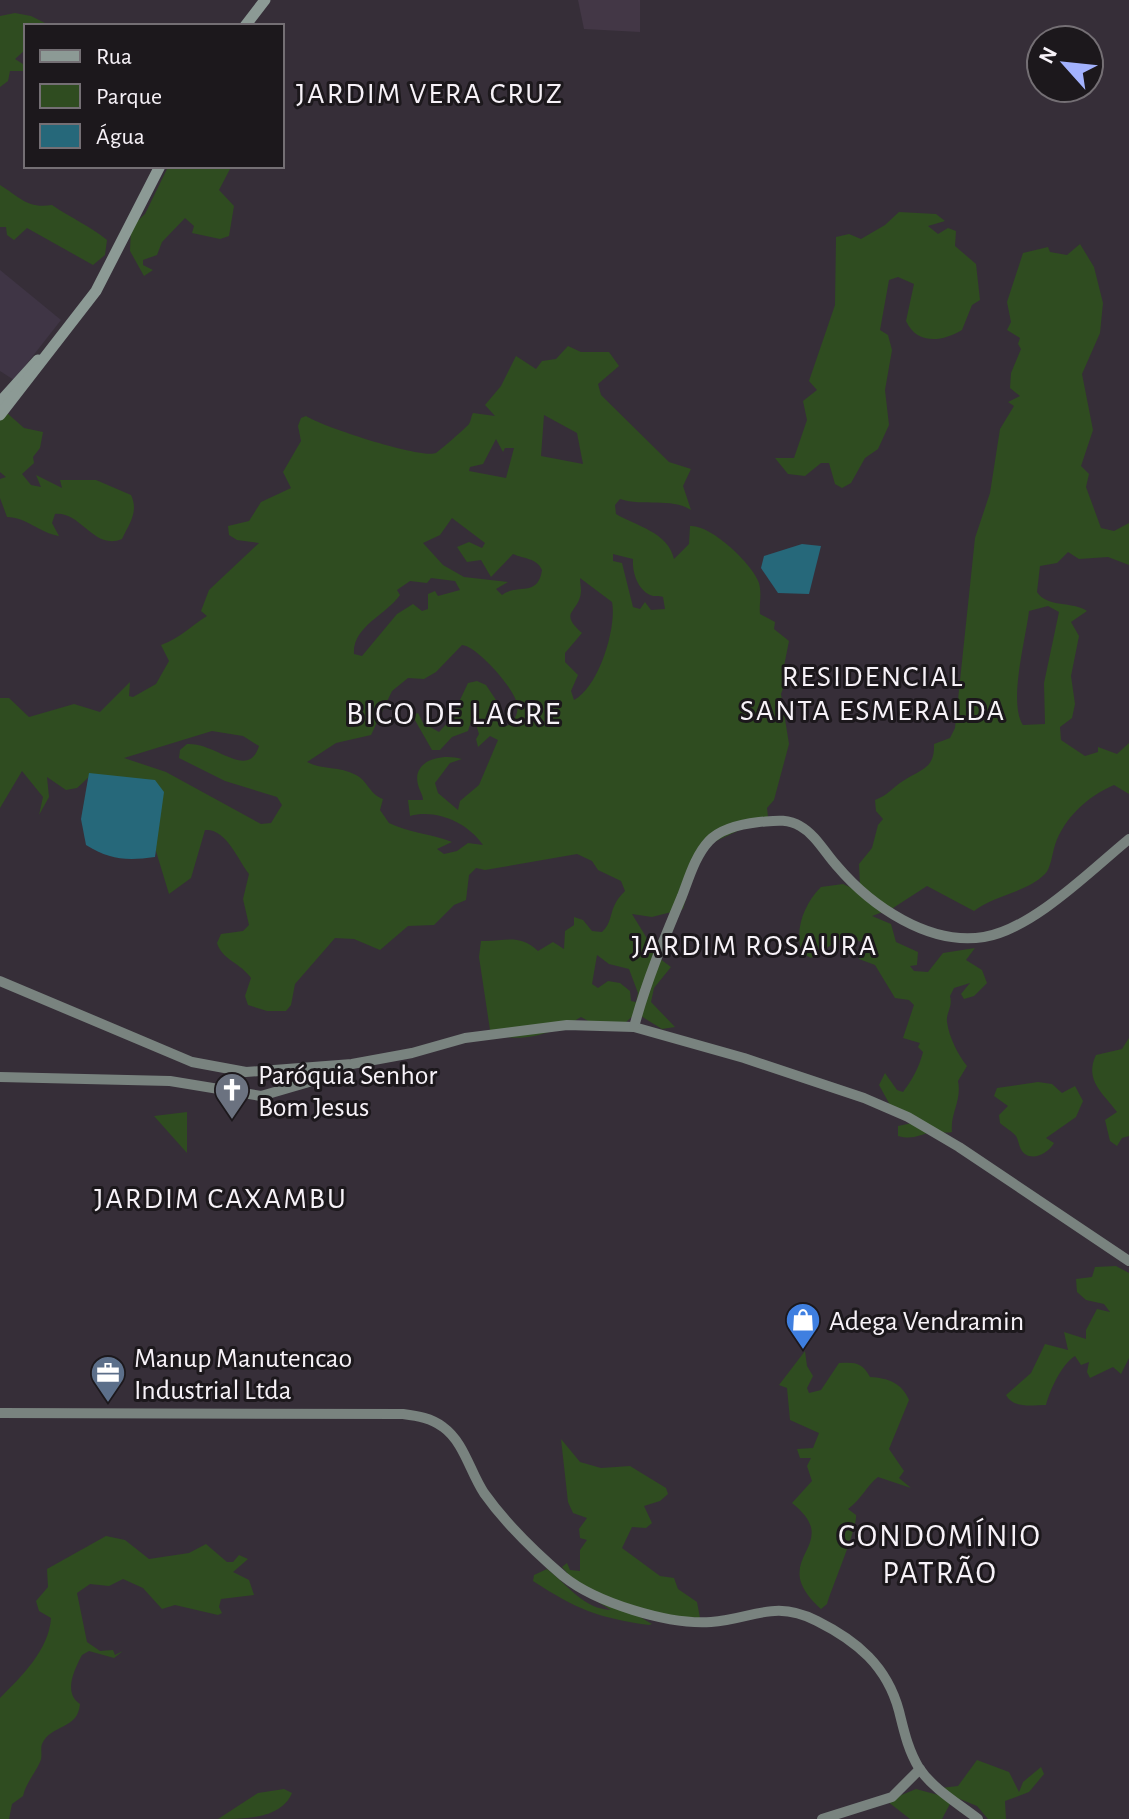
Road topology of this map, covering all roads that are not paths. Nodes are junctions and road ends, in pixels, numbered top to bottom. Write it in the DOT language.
graph roads {
  1 [pos="265,0"];
  2 [pos="247,24"];
  3 [pos="159,168"];
  4 [pos="51,349"];
  5 [pos="0,402"];
  6 [pos="0,415"];
  7 [pos="1129,839"];
  8 [pos="0,981"];
  9 [pos="634,1027"];
  10 [pos="338,1066"];
  11 [pos="0,1077"];
  12 [pos="1129,1261"];
  13 [pos="0,1413"];
  14 [pos="920,1769"];
  15 [pos="822,1819"];
  16 [pos="978,1819"];
  1 -- 2 [label="main road"];
  3 -- 4 [label="main road"];
  4 -- 5 [label="main road"];
  4 -- 6 [label="main road"];
  7 -- 9 [label="main road"];
  8 -- 10 [label="main road"];
  9 -- 10 [label="main road"];
  9 -- 12 [label="main road"];
  10 -- 11 [label="main road"];
  13 -- 14 [label="main road"];
  14 -- 15 [label="main road"];
  14 -- 16 [label="main road"];
}
